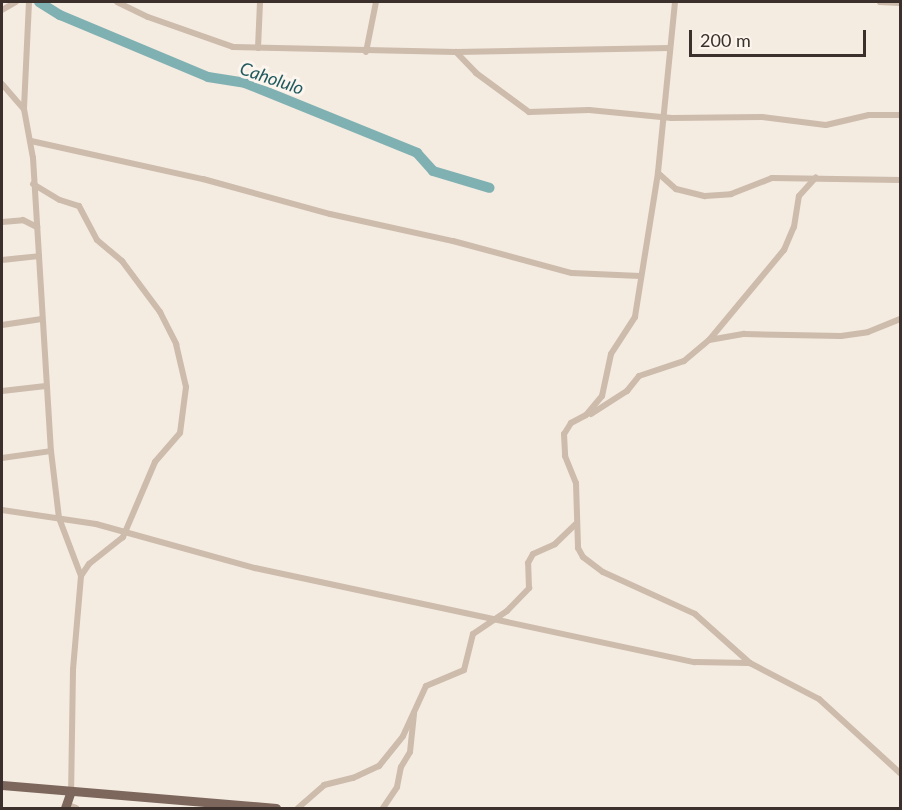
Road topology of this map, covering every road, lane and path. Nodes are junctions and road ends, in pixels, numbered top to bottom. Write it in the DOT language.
graph roads {
  1 [pos="16,2"];
  2 [pos="29,2"];
  3 [pos="117,2"];
  4 [pos="260,2"];
  5 [pos="376,2"];
  6 [pos="675,2"];
  7 [pos="880,2"];
  8 [pos="900,3"];
  9 [pos="2,10"];
  10 [pos="258,48"];
  11 [pos="670,48"];
  12 [pos="366,52"];
  13 [pos="456,52"];
  14 [pos="2,84"];
  15 [pos="24,109"];
  16 [pos="900,115"];
  17 [pos="662,116"];
  18 [pos="31,141"];
  19 [pos="658,173"];
  20 [pos="816,177"];
  21 [pos="900,180"];
  22 [pos="33,184"];
  23 [pos="2,222"];
  24 [pos="37,227"];
  25 [pos="39,256"];
  26 [pos="2,260"];
  27 [pos="640,276"];
  28 [pos="42,319"];
  29 [pos="900,319"];
  30 [pos="2,324"];
  31 [pos="709,340"];
  32 [pos="46,386"];
  33 [pos="2,391"];
  34 [pos="586,415"];
  35 [pos="51,451"];
  36 [pos="2,458"];
  37 [pos="2,510"];
  38 [pos="59,518"];
  39 [pos="576,524"];
  40 [pos="126,531"];
  41 [pos="81,576"];
  42 [pos="495,619"];
  43 [pos="750,663"];
  44 [pos="414,706"];
  45 [pos="900,773"];
  46 [pos="2,785"];
  47 [pos="71,791"];
  48 [pos="65,806"];
  49 [pos="76,808"];
  50 [pos="263,808"];
  51 [pos="276,808"];
  52 [pos="298,808"];
  53 [pos="383,808"];
  1 -- 9 [label="street"];
  2 -- 15 [label="street"];
  3 -- 10 [label="street"];
  4 -- 10 [label="street"];
  5 -- 12 [label="street"];
  6 -- 11 [label="street"];
  7 -- 8 [label="street"];
  10 -- 12 [label="street"];
  11 -- 13 [label="street"];
  11 -- 17 [label="street"];
  12 -- 13 [label="street"];
  13 -- 17 [label="street"];
  14 -- 15 [label="street"];
  15 -- 18 [label="street"];
  16 -- 17 [label="street"];
  17 -- 19 [label="street"];
  18 -- 22 [label="street"];
  18 -- 27 [label="street"];
  19 -- 20 [label="street"];
  19 -- 27 [label="street"];
  20 -- 21 [label="street"];
  20 -- 31 [label="street"];
  22 -- 24 [label="street"];
  22 -- 40 [label="street"];
  23 -- 24 [label="street"];
  24 -- 25 [label="street"];
  25 -- 26 [label="street"];
  25 -- 28 [label="street"];
  27 -- 34 [label="street"];
  28 -- 30 [label="street"];
  28 -- 32 [label="street"];
  29 -- 31 [label="street"];
  31 -- 34 [label="street"];
  32 -- 33 [label="street"];
  32 -- 35 [label="street"];
  34 -- 39 [label="street"];
  35 -- 36 [label="street"];
  35 -- 38 [label="street"];
  37 -- 38 [label="street"];
  38 -- 40 [label="street"];
  38 -- 41 [label="street"];
  39 -- 42 [label="street"];
  39 -- 43 [label="street"];
  40 -- 41 [label="street"];
  40 -- 42 [label="street"];
  41 -- 47 [label="street"];
  42 -- 43 [label="street"];
  42 -- 44 [label="street"];
  43 -- 45 [label="street"];
  44 -- 52 [label="street"];
  44 -- 53 [label="street"];
  46 -- 47 [label="main road"];
  47 -- 48 [label="main road"];
  47 -- 50 [label="main road"];
  48 -- 49 [label="street"];
  50 -- 51 [label="main road"];
}
